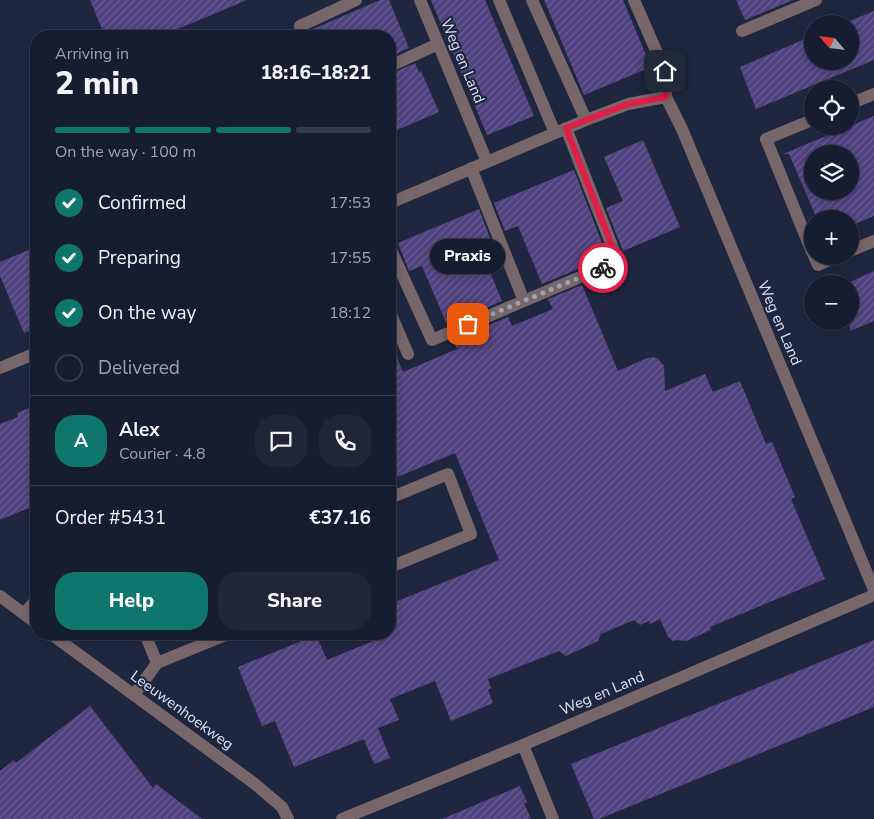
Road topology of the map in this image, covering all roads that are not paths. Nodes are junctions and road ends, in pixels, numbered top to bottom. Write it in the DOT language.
graph roads {
  1 [pos="356,0"];
  2 [pos="420,0"];
  3 [pos="499,0"];
  4 [pos="532,0"];
  5 [pos="634,0"];
  6 [pos="816,0"];
  7 [pos="302,30"];
  8 [pos="742,31"];
  9 [pos="438,44"];
  10 [pos="396,63"];
  11 [pos="874,94"];
  12 [pos="666,97"];
  13 [pos="859,100"];
  14 [pos="586,120"];
  15 [pos="804,123"];
  16 [pos="561,130"];
  17 [pos="487,162"];
  18 [pos="471,168"];
  19 [pos="396,200"];
  20 [pos="804,232"];
  21 [pos="874,241"];
  22 [pos="859,247"];
  23 [pos="396,261"];
  24 [pos="524,301"];
  25 [pos="396,326"];
  26 [pos="408,354"];
  27 [pos="30,356"];
  28 [pos="0,368"];
  29 [pos="396,496"];
  30 [pos="396,565"];
  31 [pos="874,590"];
  32 [pos="874,595"];
  33 [pos="0,596"];
  34 [pos="30,607"];
  35 [pos="24,614"];
  36 [pos="30,618"];
  37 [pos="59,640"];
  38 [pos="147,640"];
  39 [pos="213,640"];
  40 [pos="157,663"];
  41 [pos="134,695"];
  42 [pos="523,745"];
  43 [pos="288,819"];
  44 [pos="342,819"];
  45 [pos="553,819"];
  1 -- 7 [label="street"];
  2 -- 9 [label="street, Weg en Land"];
  3 -- 16 [label="street"];
  4 -- 14 [label="street"];
  5 -- 12 [label="street, Weg en Land"];
  6 -- 8 [label="street"];
  9 -- 10 [label="street"];
  9 -- 17 [label="street, Weg en Land"];
  11 -- 13 [label="street"];
  12 -- 14 [label="street"];
  12 -- 31 [label="street, Weg en Land"];
  14 -- 16 [label="street"];
  15 -- 20 [label="street"];
  16 -- 17 [label="street"];
  16 -- 24 [label="street"];
  17 -- 18 [label="street"];
  18 -- 19 [label="street"];
  18 -- 24 [label="street"];
  21 -- 22 [label="street"];
  23 -- 24 [label="street"];
  25 -- 26 [label="street"];
  27 -- 28 [label="street"];
  29 -- 30 [label="street"];
  32 -- 42 [label="street, Weg en Land"];
  33 -- 35 [label="street"];
  34 -- 35 [label="street"];
  35 -- 36 [label="street"];
  37 -- 41 [label="street, Leeuwenhoekweg"];
  38 -- 40 [label="street"];
  39 -- 40 [label="street"];
  40 -- 41 [label="street"];
  41 -- 43 [label="street, Leeuwenhoekweg"];
  42 -- 44 [label="street, Weg en Land"];
  42 -- 45 [label="street"];
}
